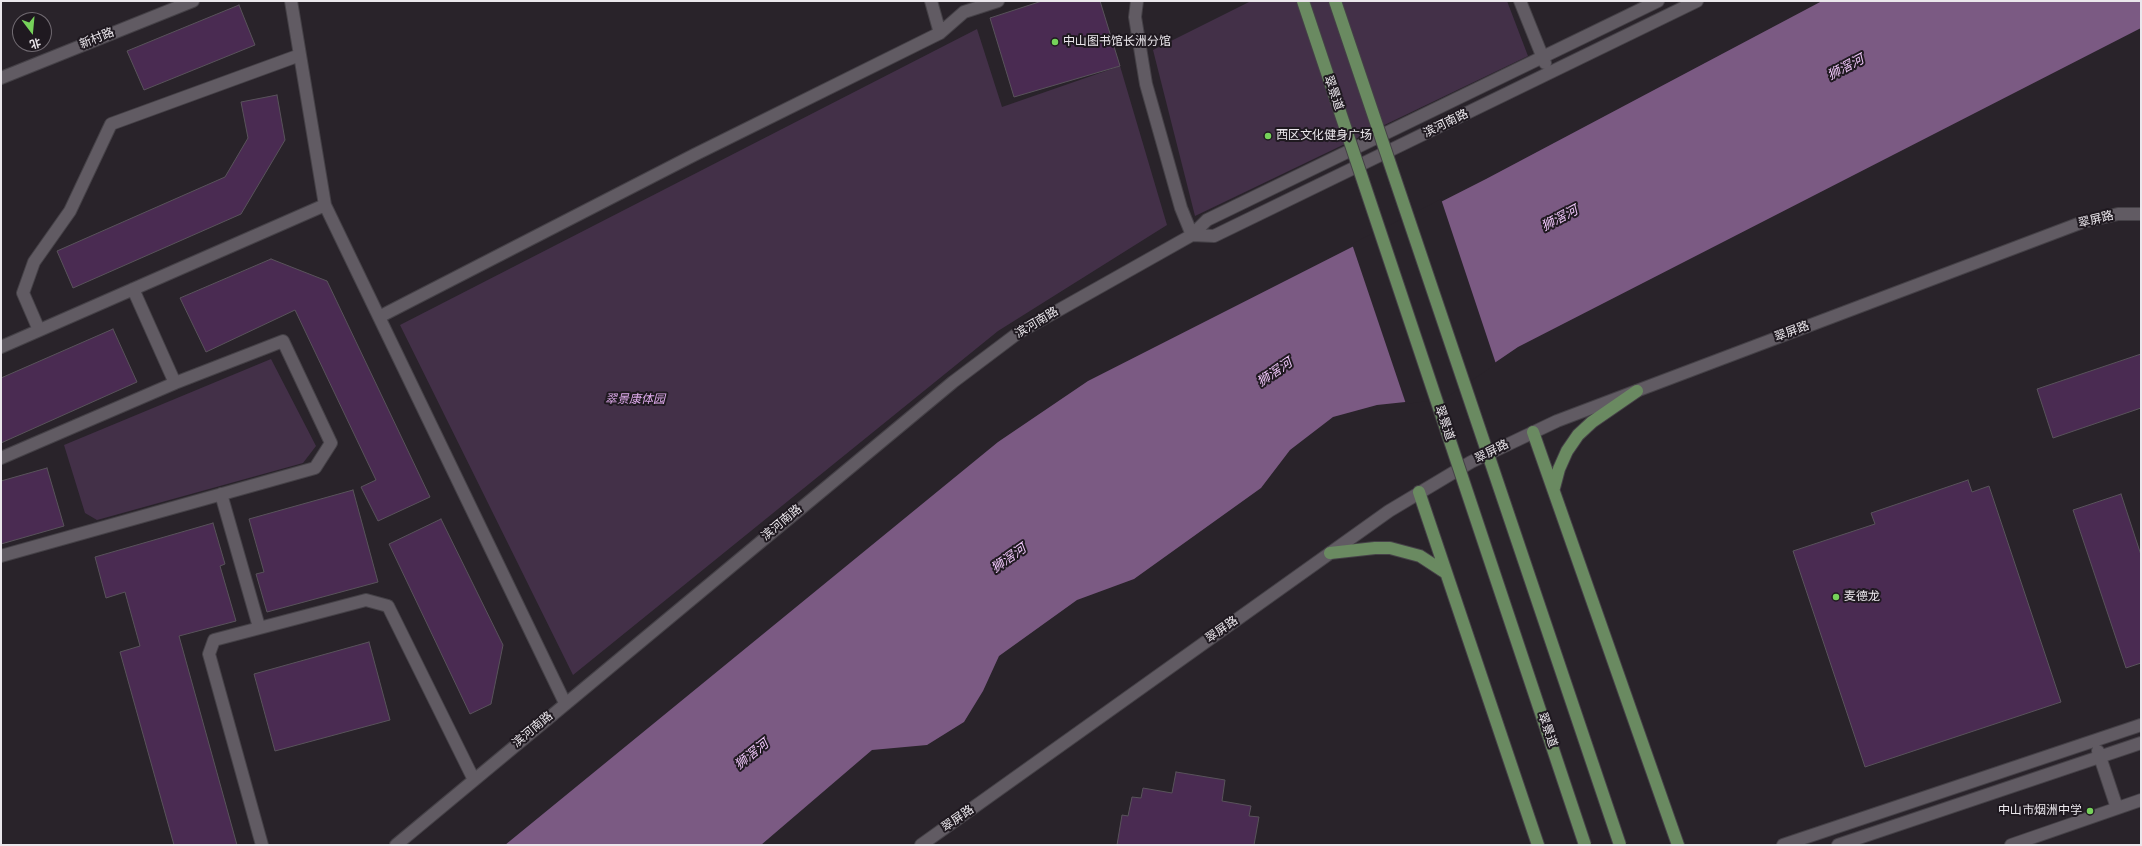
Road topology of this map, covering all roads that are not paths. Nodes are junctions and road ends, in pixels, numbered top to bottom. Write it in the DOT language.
graph roads {
  1 [pos="193,1"];
  2 [pos="290,1"];
  3 [pos="931,1"];
  4 [pos="998,1"];
  5 [pos="1137,1"];
  6 [pos="1303,1"];
  7 [pos="1335,1"];
  8 [pos="1520,1"];
  9 [pos="1658,1"];
  10 [pos="1697,1"];
  11 [pos="940,33"];
  12 [pos="300,55"];
  13 [pos="1541,57"];
  14 [pos="1551,73"];
  15 [pos="1,78"];
  16 [pos="325,205"];
  17 [pos="2141,214"];
  18 [pos="1192,235"];
  19 [pos="133,289"];
  20 [pos="379,317"];
  21 [pos="39,330"];
  22 [pos="1,347"];
  23 [pos="176,383"];
  24 [pos="1637,391"];
  25 [pos="1533,432"];
  26 [pos="1,458"];
  27 [pos="1554,488"];
  28 [pos="1419,492"];
  29 [pos="221,494"];
  30 [pos="1330,553"];
  31 [pos="1,556"];
  32 [pos="1446,573"];
  33 [pos="259,627"];
  34 [pos="565,703"];
  35 [pos="2141,725"];
  36 [pos="2094,740"];
  37 [pos="2141,743"];
  38 [pos="2100,757"];
  39 [pos="474,780"];
  40 [pos="2141,800"];
  41 [pos="2117,808"];
  42 [pos="262,845"];
  43 [pos="396,845"];
  44 [pos="921,845"];
  45 [pos="1538,845"];
  46 [pos="1585,845"];
  47 [pos="1620,845"];
  48 [pos="1678,845"];
  49 [pos="1783,845"];
  50 [pos="1838,845"];
  51 [pos="2011,845"];
  1 -- 15 [label="street, 新村路"];
  2 -- 12 [label="street"];
  3 -- 11 [label="street"];
  4 -- 11 [label="street"];
  5 -- 18 [label="street"];
  6 -- 46 [label="main road, 翠景道, bridge"];
  7 -- 47 [label="main road, bridge"];
  8 -- 13 [label="street"];
  9 -- 13 [label="street, 滨河南路"];
  10 -- 14 [label="street, 滨河南路"];
  11 -- 20 [label="street"];
  12 -- 16 [label="street"];
  12 -- 21 [label="street"];
  13 -- 14 [label="street"];
  13 -- 18 [label="street, 滨河南路"];
  14 -- 18 [label="street, 滨河南路"];
  16 -- 19 [label="street"];
  16 -- 20 [label="street"];
  17 -- 24 [label="street, 翠屏路"];
  18 -- 34 [label="street, 滨河南路"];
  19 -- 21 [label="street"];
  19 -- 23 [label="street"];
  20 -- 34 [label="street"];
  21 -- 22 [label="street"];
  23 -- 26 [label="street"];
  23 -- 29 [label="street"];
  24 -- 25 [label="street, 翠屏路"];
  24 -- 27 [label="main road"];
  25 -- 27 [label="main road"];
  25 -- 28 [label="street, 翠屏路"];
  27 -- 48 [label="main road"];
  28 -- 30 [label="street, 翠屏路"];
  28 -- 32 [label="main road"];
  29 -- 31 [label="street"];
  29 -- 33 [label="street"];
  30 -- 32 [label="main road"];
  30 -- 44 [label="street, 翠屏路"];
  32 -- 45 [label="main road"];
  33 -- 39 [label="street"];
  33 -- 42 [label="street"];
  34 -- 39 [label="street, 滨河南路"];
  35 -- 36 [label="street"];
  36 -- 38 [label="street"];
  36 -- 49 [label="street"];
  37 -- 38 [label="street"];
  38 -- 41 [label="street"];
  38 -- 50 [label="street"];
  39 -- 43 [label="street, 滨河南路"];
  40 -- 41 [label="street"];
  41 -- 51 [label="street"];
}
